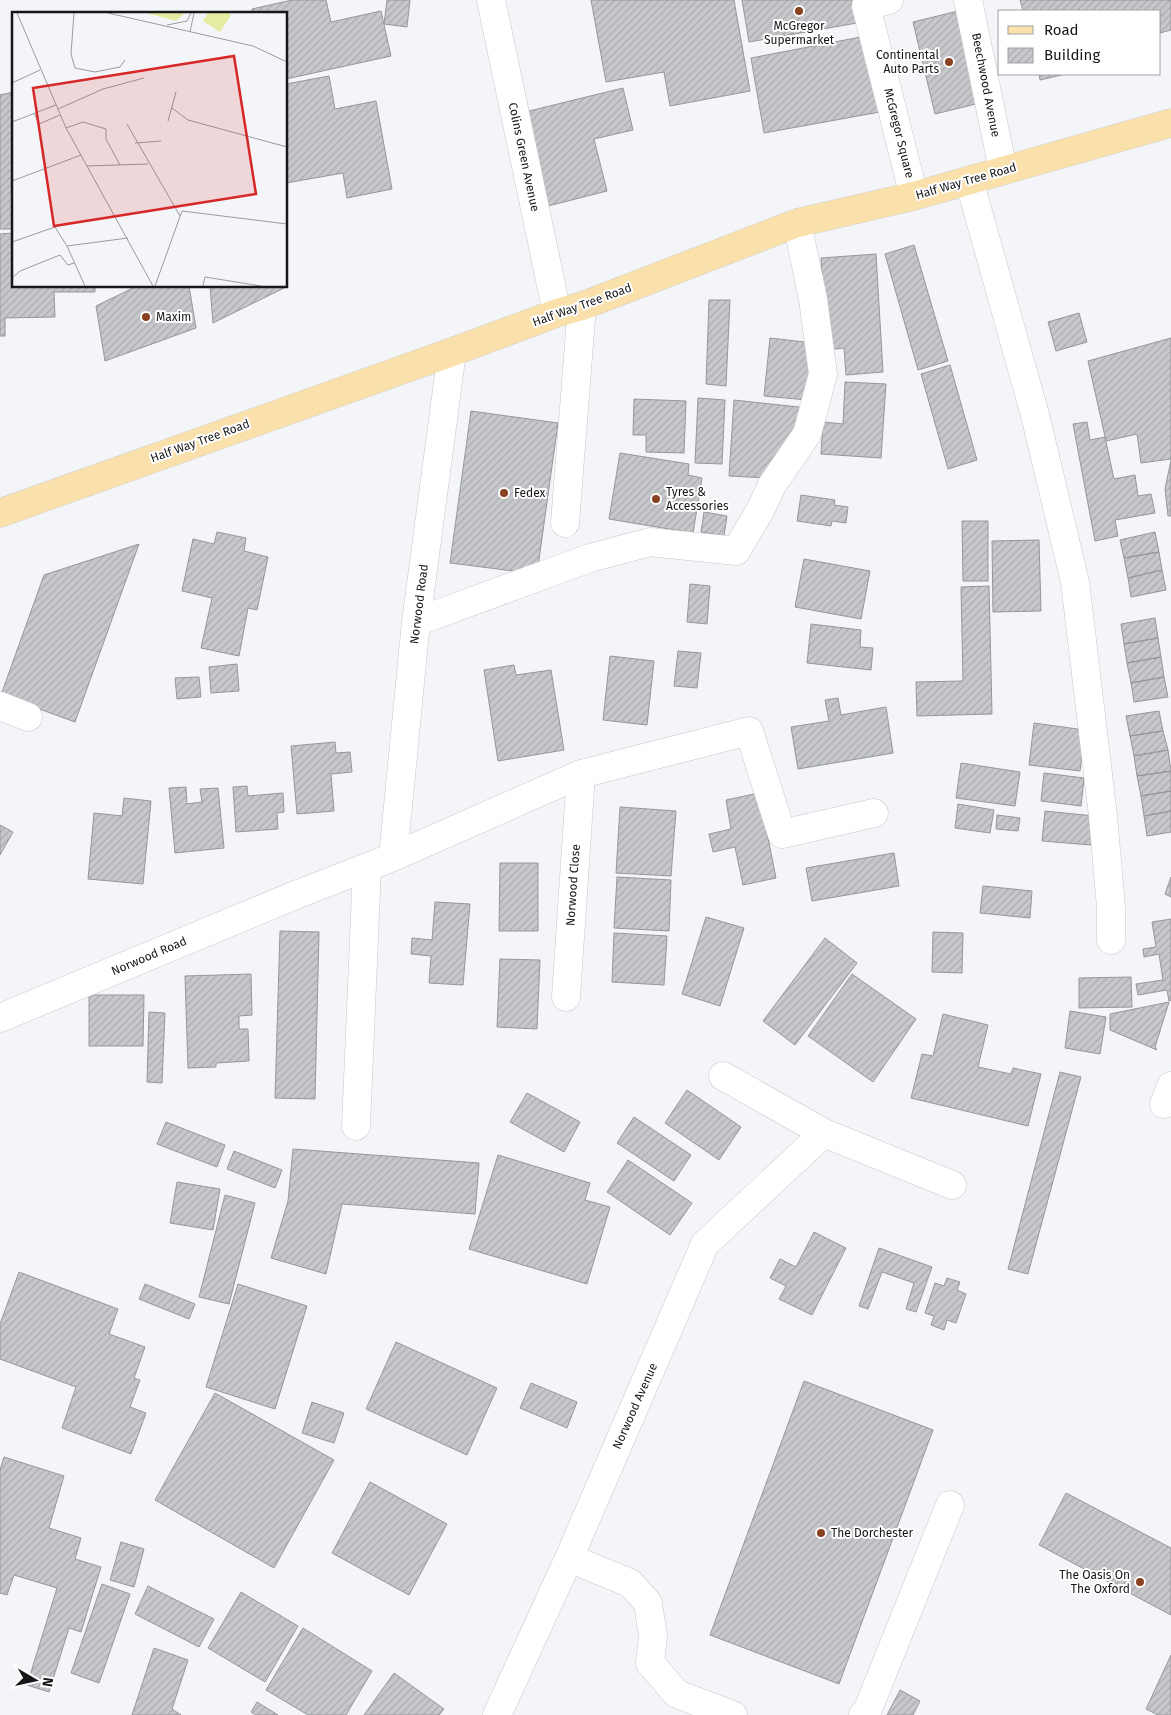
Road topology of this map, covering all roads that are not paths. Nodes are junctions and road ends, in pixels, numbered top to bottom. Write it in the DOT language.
graph roads {
  1 [pos="491,0"];
  2 [pos="889,0"];
  3 [pos="968,0"];
  4 [pos="1171,123"];
  5 [pos="1003,170"];
  6 [pos="969,180"];
  7 [pos="914,196"];
  8 [pos="797,224"];
  9 [pos="569,310"];
  10 [pos="452,352"];
  11 [pos="1,518"];
  12 [pos="565,523"];
  13 [pos="416,622"];
  14 [pos="0,706"];
  15 [pos="28,716"];
  16 [pos="581,774"];
  17 [pos="874,813"];
  18 [pos="393,857"];
  19 [pos="367,868"];
  20 [pos="1111,940"];
  21 [pos="566,997"];
  22 [pos="0,1018"];
  23 [pos="723,1076"];
  24 [pos="356,1126"];
  25 [pos="824,1133"];
  26 [pos="952,1185"];
  27 [pos="950,1505"];
  28 [pos="569,1558"];
  29 [pos="497,1715"];
  30 [pos="733,1715"];
  31 [pos="863,1715"];
  1 -- 9 [label="street, Colins Green Avenue"];
  2 -- 7 [label="street, McGregor Square"];
  3 -- 5 [label="street, Beechwood Avenue"];
  4 -- 5 [label="main road, Half Way Tree Road"];
  5 -- 6 [label="main road, Half Way Tree Road"];
  6 -- 7 [label="main road, Half Way Tree Road"];
  6 -- 20 [label="street"];
  7 -- 8 [label="main road, Half Way Tree Road"];
  8 -- 9 [label="main road, Half Way Tree Road"];
  8 -- 13 [label="street"];
  9 -- 10 [label="main road, Half Way Tree Road"];
  9 -- 12 [label="street, Colins Green Avenue"];
  10 -- 11 [label="main road, Half Way Tree Road"];
  10 -- 13 [label="street, Norwood Road"];
  13 -- 18 [label="street, Norwood Road"];
  14 -- 15 [label="street"];
  16 -- 17 [label="street, Norwood Road"];
  16 -- 18 [label="street, Norwood Road"];
  16 -- 21 [label="street, Norwood Close"];
  18 -- 19 [label="street, Norwood Road"];
  19 -- 22 [label="street, Norwood Road"];
  19 -- 24 [label="street"];
  23 -- 25 [label="street"];
  25 -- 26 [label="street"];
  25 -- 28 [label="street, Norwood Avenue"];
  27 -- 31 [label="street"];
  28 -- 29 [label="street, Norwood Avenue"];
  28 -- 30 [label="street"];
}
